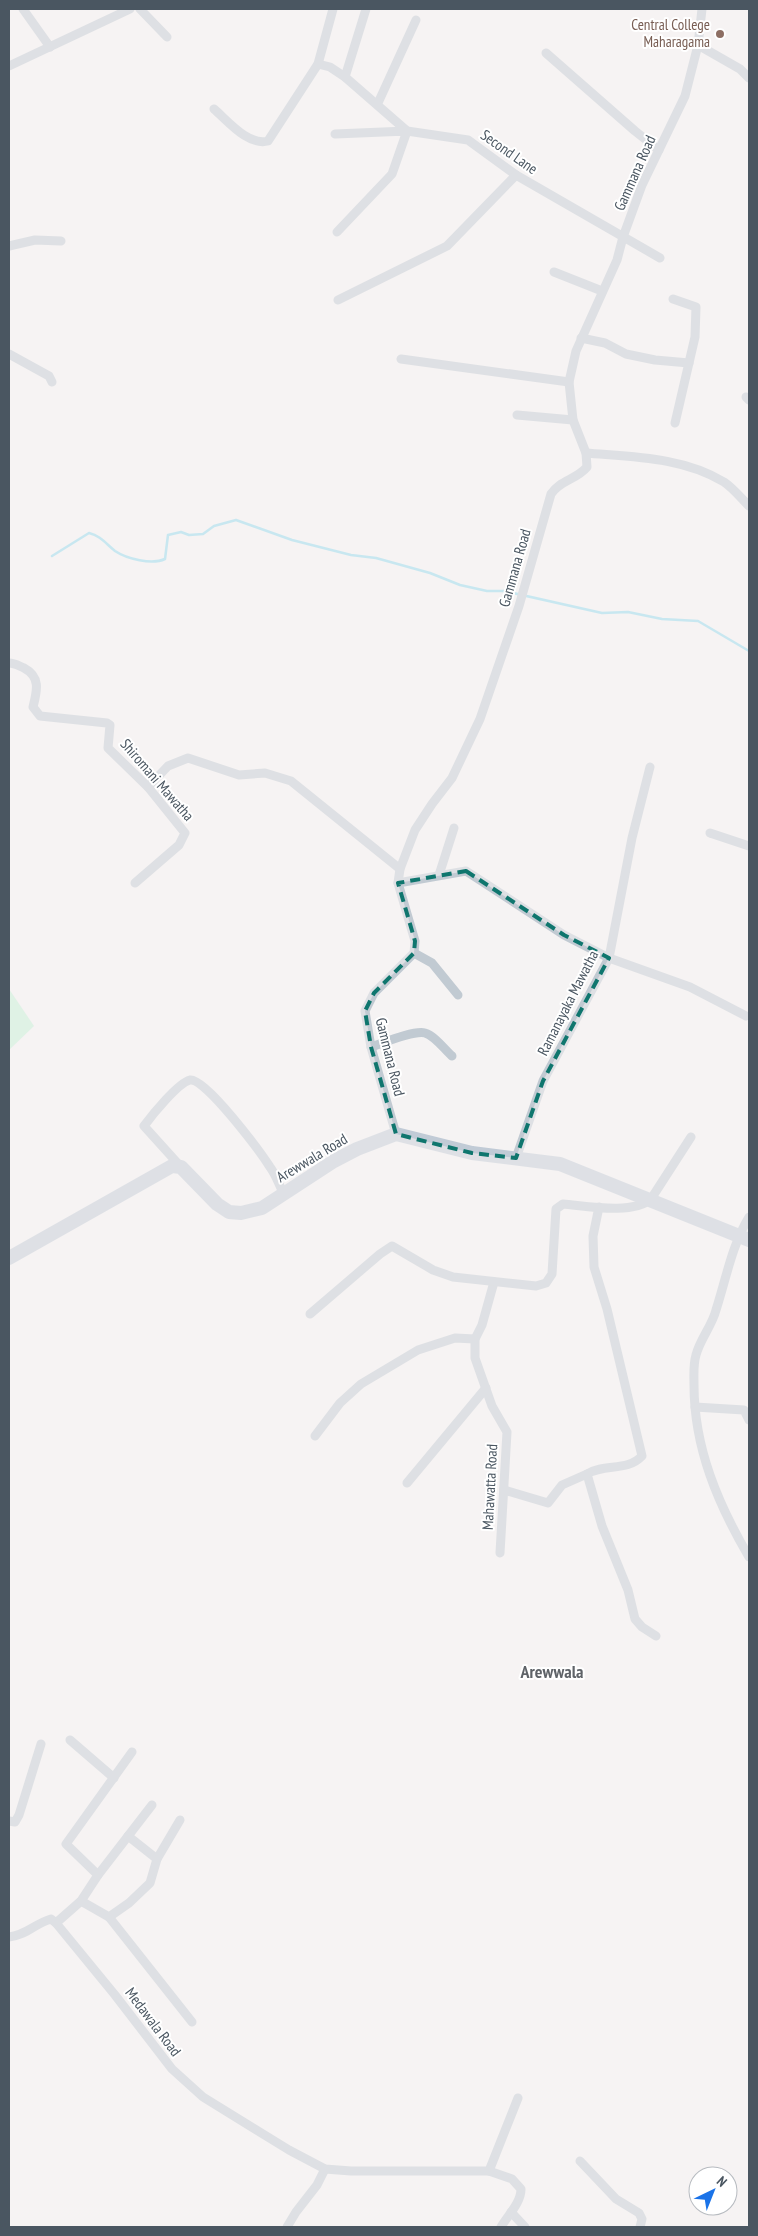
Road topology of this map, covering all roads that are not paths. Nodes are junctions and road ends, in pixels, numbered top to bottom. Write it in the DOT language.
graph roads {
  1 [pos="23,9"];
  2 [pos="130,9"];
  3 [pos="140,9"];
  4 [pos="332,9"];
  5 [pos="366,9"];
  6 [pos="702,9"];
  7 [pos="416,20"];
  8 [pos="166,37"];
  9 [pos="698,45"];
  10 [pos="50,47"];
  11 [pos="546,53"];
  12 [pos="318,64"];
  13 [pos="9,66"];
  14 [pos="345,77"];
  15 [pos="749,78"];
  16 [pos="378,103"];
  17 [pos="214,110"];
  18 [pos="407,130"];
  19 [pos="335,134"];
  20 [pos="659,150"];
  21 [pos="516,175"];
  22 [pos="337,232"];
  23 [pos="623,237"];
  24 [pos="61,241"];
  25 [pos="9,246"];
  26 [pos="660,258"];
  27 [pos="554,272"];
  28 [pos="602,292"];
  29 [pos="673,299"];
  30 [pos="338,300"];
  31 [pos="581,338"];
  32 [pos="9,354"];
  33 [pos="401,360"];
  34 [pos="689,363"];
  35 [pos="52,382"];
  36 [pos="569,382"];
  37 [pos="517,416"];
  38 [pos="573,420"];
  39 [pos="675,423"];
  40 [pos="586,453"];
  41 [pos="749,506"];
  42 [pos="9,663"];
  43 [pos="650,767"];
  44 [pos="148,787"];
  45 [pos="454,828"];
  46 [pos="710,832"];
  47 [pos="749,846"];
  48 [pos="400,869"];
  49 [pos="438,875"];
  50 [pos="398,882"];
  51 [pos="134,883"];
  52 [pos="414,953"];
  53 [pos="608,958"];
  54 [pos="458,995"];
  55 [pos="746,1016"];
  56 [pos="371,1047"];
  57 [pos="452,1056"];
  58 [pos="396,1134"];
  59 [pos="691,1137"];
  60 [pos="516,1158"];
  61 [pos="181,1167"];
  62 [pos="284,1194"];
  63 [pos="651,1199"];
  64 [pos="599,1207"];
  65 [pos="749,1217"];
  66 [pos="744,1237"];
  67 [pos="9,1258"];
  68 [pos="494,1282"];
  69 [pos="310,1314"];
  70 [pos="475,1339"];
  71 [pos="486,1388"];
  72 [pos="695,1407"];
  73 [pos="749,1420"];
  74 [pos="315,1436"];
  75 [pos="587,1474"];
  76 [pos="407,1483"];
  77 [pos="504,1490"];
  78 [pos="500,1553"];
  79 [pos="749,1557"];
  80 [pos="656,1636"];
  81 [pos="70,1740"];
  82 [pos="41,1744"];
  83 [pos="132,1752"];
  84 [pos="114,1778"];
  85 [pos="152,1805"];
  86 [pos="180,1820"];
  87 [pos="9,1821"];
  88 [pos="128,1836"];
  89 [pos="157,1859"];
  90 [pos="98,1875"];
  91 [pos="82,1900"];
  92 [pos="109,1917"];
  93 [pos="56,1923"];
  94 [pos="9,1937"];
  95 [pos="192,2022"];
  96 [pos="518,2098"];
  97 [pos="580,2161"];
  98 [pos="325,2169"];
  99 [pos="489,2171"];
  100 [pos="511,2212"];
  101 [pos="287,2227"];
  102 [pos="501,2227"];
  103 [pos="526,2227"];
  104 [pos="640,2227"];
  1 -- 10 [label="street"];
  2 -- 10 [label="street"];
  3 -- 8 [label="street"];
  4 -- 12 [label="street"];
  5 -- 14 [label="street"];
  6 -- 9 [label="street, Gammana Road"];
  7 -- 16 [label="street"];
  9 -- 15 [label="street"];
  9 -- 20 [label="street, Gammana Road"];
  10 -- 13 [label="street"];
  11 -- 20 [label="street"];
  12 -- 14 [label="street"];
  12 -- 17 [label="street"];
  14 -- 16 [label="street"];
  16 -- 18 [label="street"];
  18 -- 19 [label="street, Second Lane"];
  18 -- 21 [label="street, Second Lane"];
  18 -- 22 [label="street"];
  20 -- 23 [label="street, Gammana Road"];
  21 -- 23 [label="street, Second Lane"];
  21 -- 30 [label="street"];
  23 -- 26 [label="street, Second Lane"];
  23 -- 28 [label="street, Gammana Road"];
  24 -- 25 [label="street"];
  27 -- 28 [label="street"];
  28 -- 31 [label="street, Gammana Road"];
  29 -- 34 [label="street"];
  31 -- 34 [label="street"];
  31 -- 36 [label="street, Gammana Road"];
  32 -- 35 [label="street"];
  33 -- 36 [label="street"];
  34 -- 39 [label="street"];
  36 -- 38 [label="street, Gammana Road"];
  37 -- 38 [label="street"];
  38 -- 40 [label="street, Gammana Road"];
  40 -- 41 [label="street"];
  40 -- 48 [label="street, Gammana Road"];
  42 -- 44 [label="street, Shiromani Mawatha"];
  43 -- 53 [label="street, Ramanayaka Mawatha"];
  44 -- 48 [label="street"];
  44 -- 51 [label="street, Shiromani Mawatha"];
  45 -- 49 [label="street"];
  46 -- 47 [label="street"];
  48 -- 50 [label="street, Gammana Road"];
  49 -- 50 [label="street"];
  49 -- 53 [label="street"];
  50 -- 52 [label="street, Gammana Road"];
  52 -- 54 [label="street"];
  52 -- 56 [label="street, Gammana Road"];
  53 -- 55 [label="street"];
  53 -- 60 [label="street, Ramanayaka Mawatha"];
  56 -- 57 [label="street"];
  56 -- 58 [label="street, Gammana Road"];
  58 -- 60 [label="street"];
  58 -- 62 [label="street, Arewwala Road"];
  59 -- 63 [label="street"];
  60 -- 63 [label="street"];
  61 -- 62 [label="street, Arewwala Road"];
  61 -- 62 [label="street"];
  61 -- 67 [label="street"];
  63 -- 64 [label="street"];
  63 -- 66 [label="street"];
  64 -- 68 [label="street"];
  64 -- 75 [label="street"];
  65 -- 66 [label="street"];
  66 -- 72 [label="street"];
  68 -- 69 [label="street"];
  68 -- 70 [label="street, Mahawatta Road"];
  70 -- 71 [label="street, Mahawatta Road"];
  70 -- 74 [label="street"];
  71 -- 76 [label="street"];
  71 -- 77 [label="street, Mahawatta Road"];
  72 -- 73 [label="street"];
  72 -- 79 [label="street"];
  75 -- 77 [label="street"];
  75 -- 80 [label="street"];
  77 -- 78 [label="street, Mahawatta Road"];
  81 -- 84 [label="street"];
  82 -- 87 [label="street"];
  83 -- 84 [label="street"];
  84 -- 90 [label="street"];
  85 -- 88 [label="street"];
  86 -- 89 [label="street"];
  88 -- 89 [label="street"];
  88 -- 90 [label="street"];
  89 -- 92 [label="street"];
  90 -- 91 [label="street"];
  91 -- 92 [label="street"];
  91 -- 93 [label="street"];
  92 -- 95 [label="street"];
  93 -- 94 [label="street"];
  93 -- 98 [label="street, Medawala Road"];
  96 -- 99 [label="street"];
  97 -- 104 [label="street"];
  98 -- 99 [label="street"];
  98 -- 101 [label="street"];
  99 -- 100 [label="street"];
  100 -- 102 [label="street"];
  100 -- 103 [label="street"];
}
